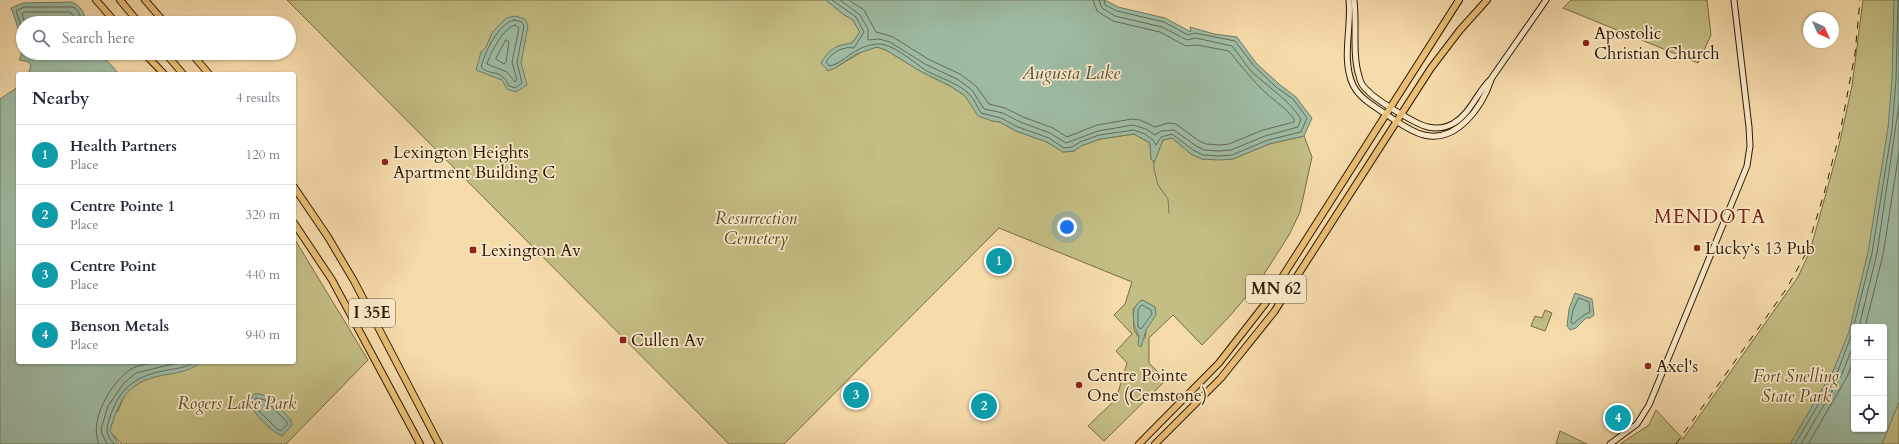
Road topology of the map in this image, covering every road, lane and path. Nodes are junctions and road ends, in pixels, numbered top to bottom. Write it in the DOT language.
graph roads {
  1 [pos="96,0"];
  2 [pos="120,0"];
  3 [pos="145,0"];
  4 [pos="1349,0"];
  5 [pos="1354,0"];
  6 [pos="1459,0"];
  7 [pos="1487,0"];
  8 [pos="1546,0"];
  9 [pos="1734,0"];
  10 [pos="110,16"];
  11 [pos="133,16"];
  12 [pos="159,16"];
  13 [pos="151,60"];
  14 [pos="171,60"];
  15 [pos="197,60"];
  16 [pos="162,72"];
  17 [pos="181,72"];
  18 [pos="207,72"];
  19 [pos="1492,79"];
  20 [pos="1391,106"];
  21 [pos="1401,113"];
  22 [pos="1386,114"];
  23 [pos="1396,121"];
  24 [pos="296,190"];
  25 [pos="296,226"];
  26 [pos="420,444"];
  27 [pos="439,444"];
  28 [pos="1139,444"];
  29 [pos="1155,444"];
  30 [pos="1610,444"];
  1 -- 10 [label="highway"];
  2 -- 11 [label="highway"];
  3 -- 12 [label="highway"];
  4 -- 22 [label="main road"];
  5 -- 20 [label="main road"];
  6 -- 20 [label="highway, MN 62"];
  7 -- 21 [label="highway, MN 62"];
  8 -- 19 [label="main road"];
  9 -- 30 [label="main road"];
  13 -- 16 [label="highway"];
  14 -- 17 [label="highway"];
  15 -- 18 [label="highway"];
  19 -- 21 [label="main road"];
  19 -- 23 [label="main road"];
  20 -- 21 [label="main road"];
  20 -- 22 [label="highway, MN 62"];
  21 -- 23 [label="highway, MN 62"];
  22 -- 23 [label="main road"];
  22 -- 28 [label="highway, MN 62"];
  23 -- 29 [label="highway, MN 62"];
  24 -- 27 [label="highway, I 35E"];
  25 -- 26 [label="highway, I 35E"];
}
